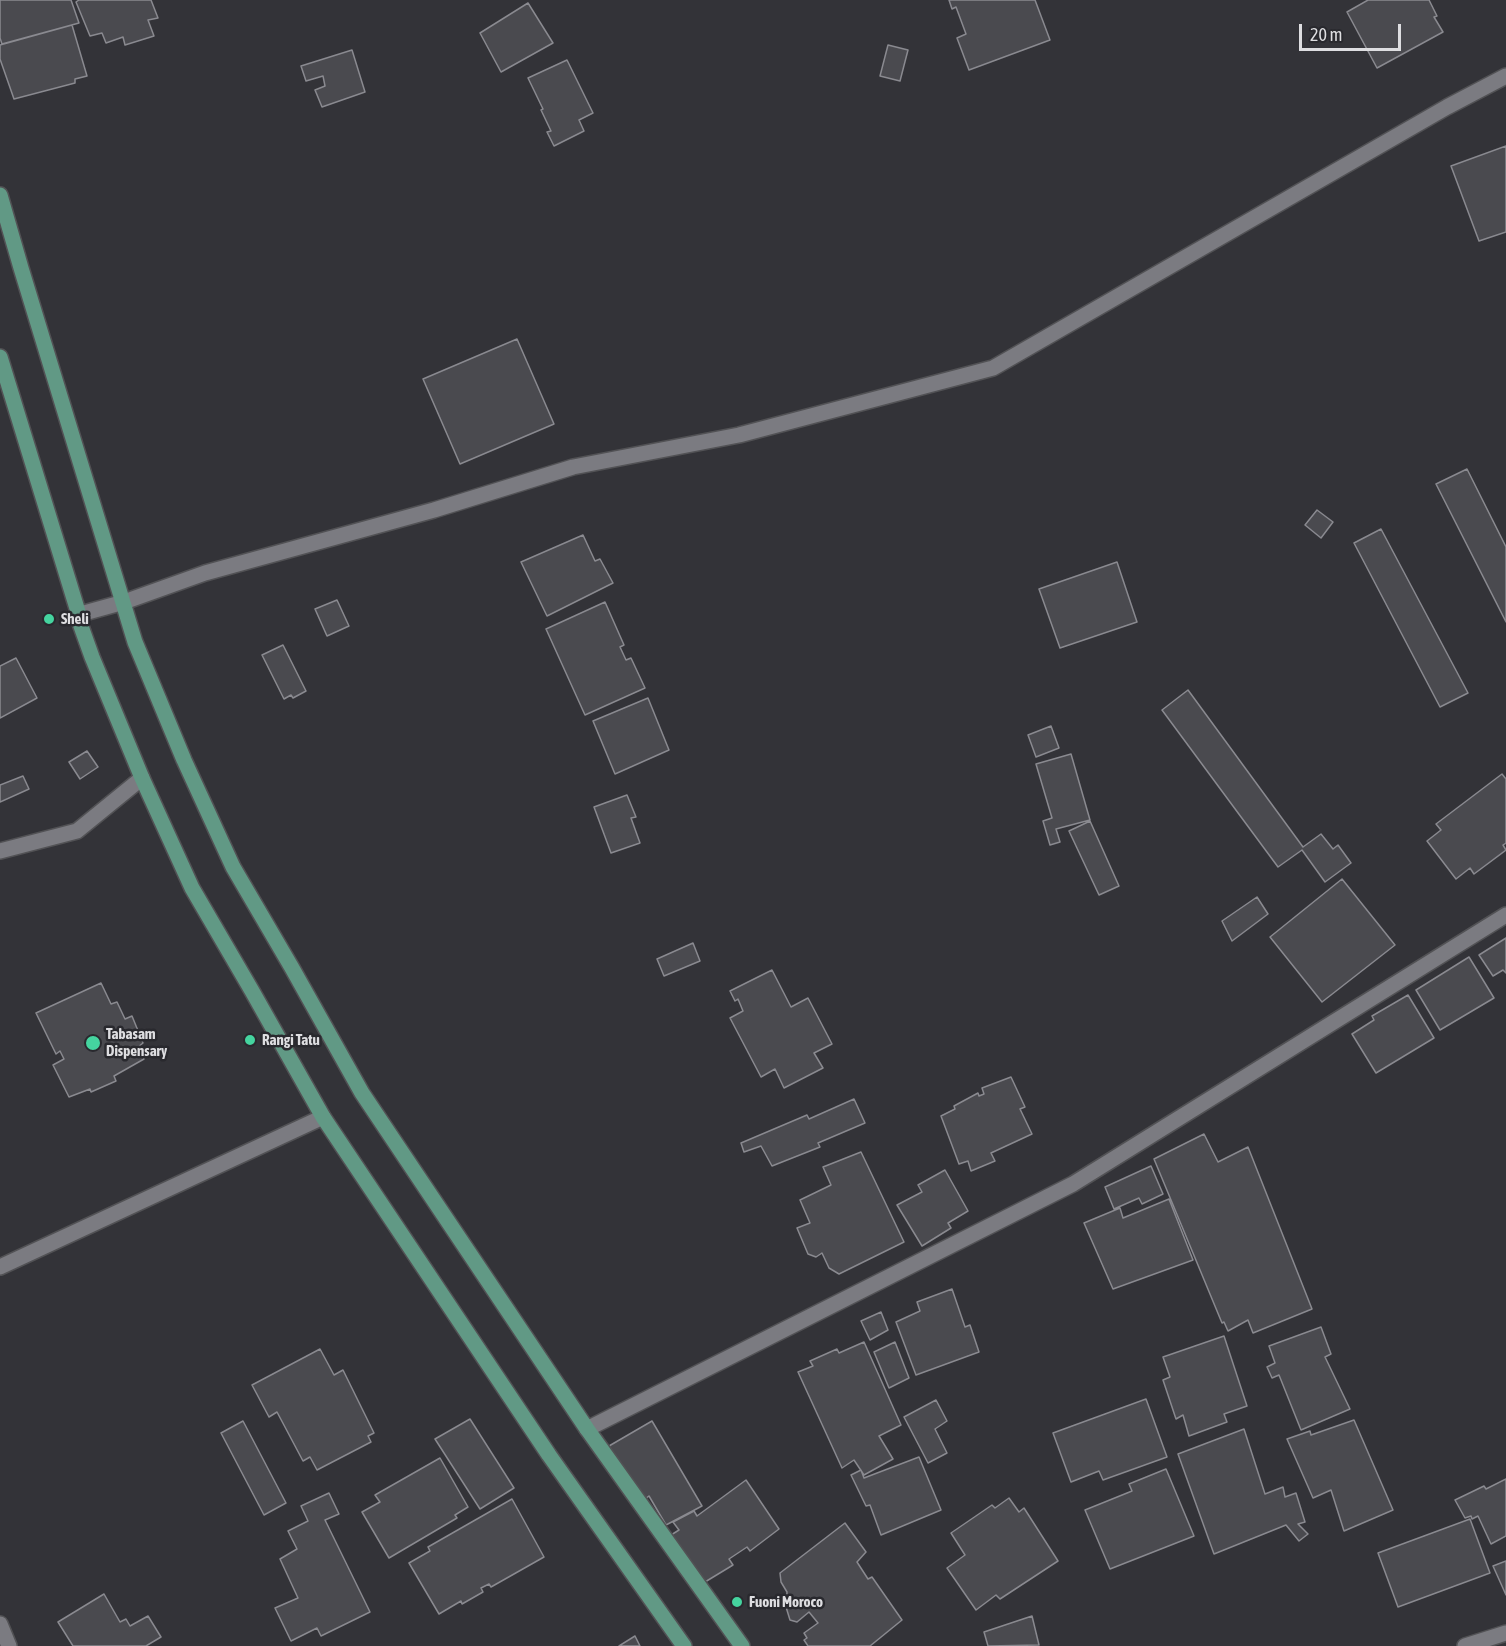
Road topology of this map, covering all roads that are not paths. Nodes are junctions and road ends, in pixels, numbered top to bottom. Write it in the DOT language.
graph roads {
  1 [pos="1506,76"];
  2 [pos="0,195"];
  3 [pos="0,357"];
  4 [pos="124,602"];
  5 [pos="78,615"];
  6 [pos="142,778"];
  7 [pos="0,851"];
  8 [pos="1506,915"];
  9 [pos="323,1117"];
  10 [pos="0,1268"];
  11 [pos="587,1429"];
  12 [pos="0,1624"];
  13 [pos="1506,1633"];
  14 [pos="9,1646"];
  15 [pos="684,1646"];
  16 [pos="742,1646"];
  17 [pos="1465,1646"];
  1 -- 4 [label="street"];
  2 -- 4 [label="main road"];
  3 -- 5 [label="main road"];
  4 -- 5 [label="street"];
  4 -- 11 [label="main road"];
  5 -- 6 [label="main road"];
  6 -- 7 [label="street"];
  6 -- 9 [label="main road"];
  8 -- 11 [label="street"];
  9 -- 10 [label="street"];
  9 -- 15 [label="main road"];
  11 -- 16 [label="main road"];
  12 -- 14 [label="street"];
  13 -- 17 [label="street"];
}
